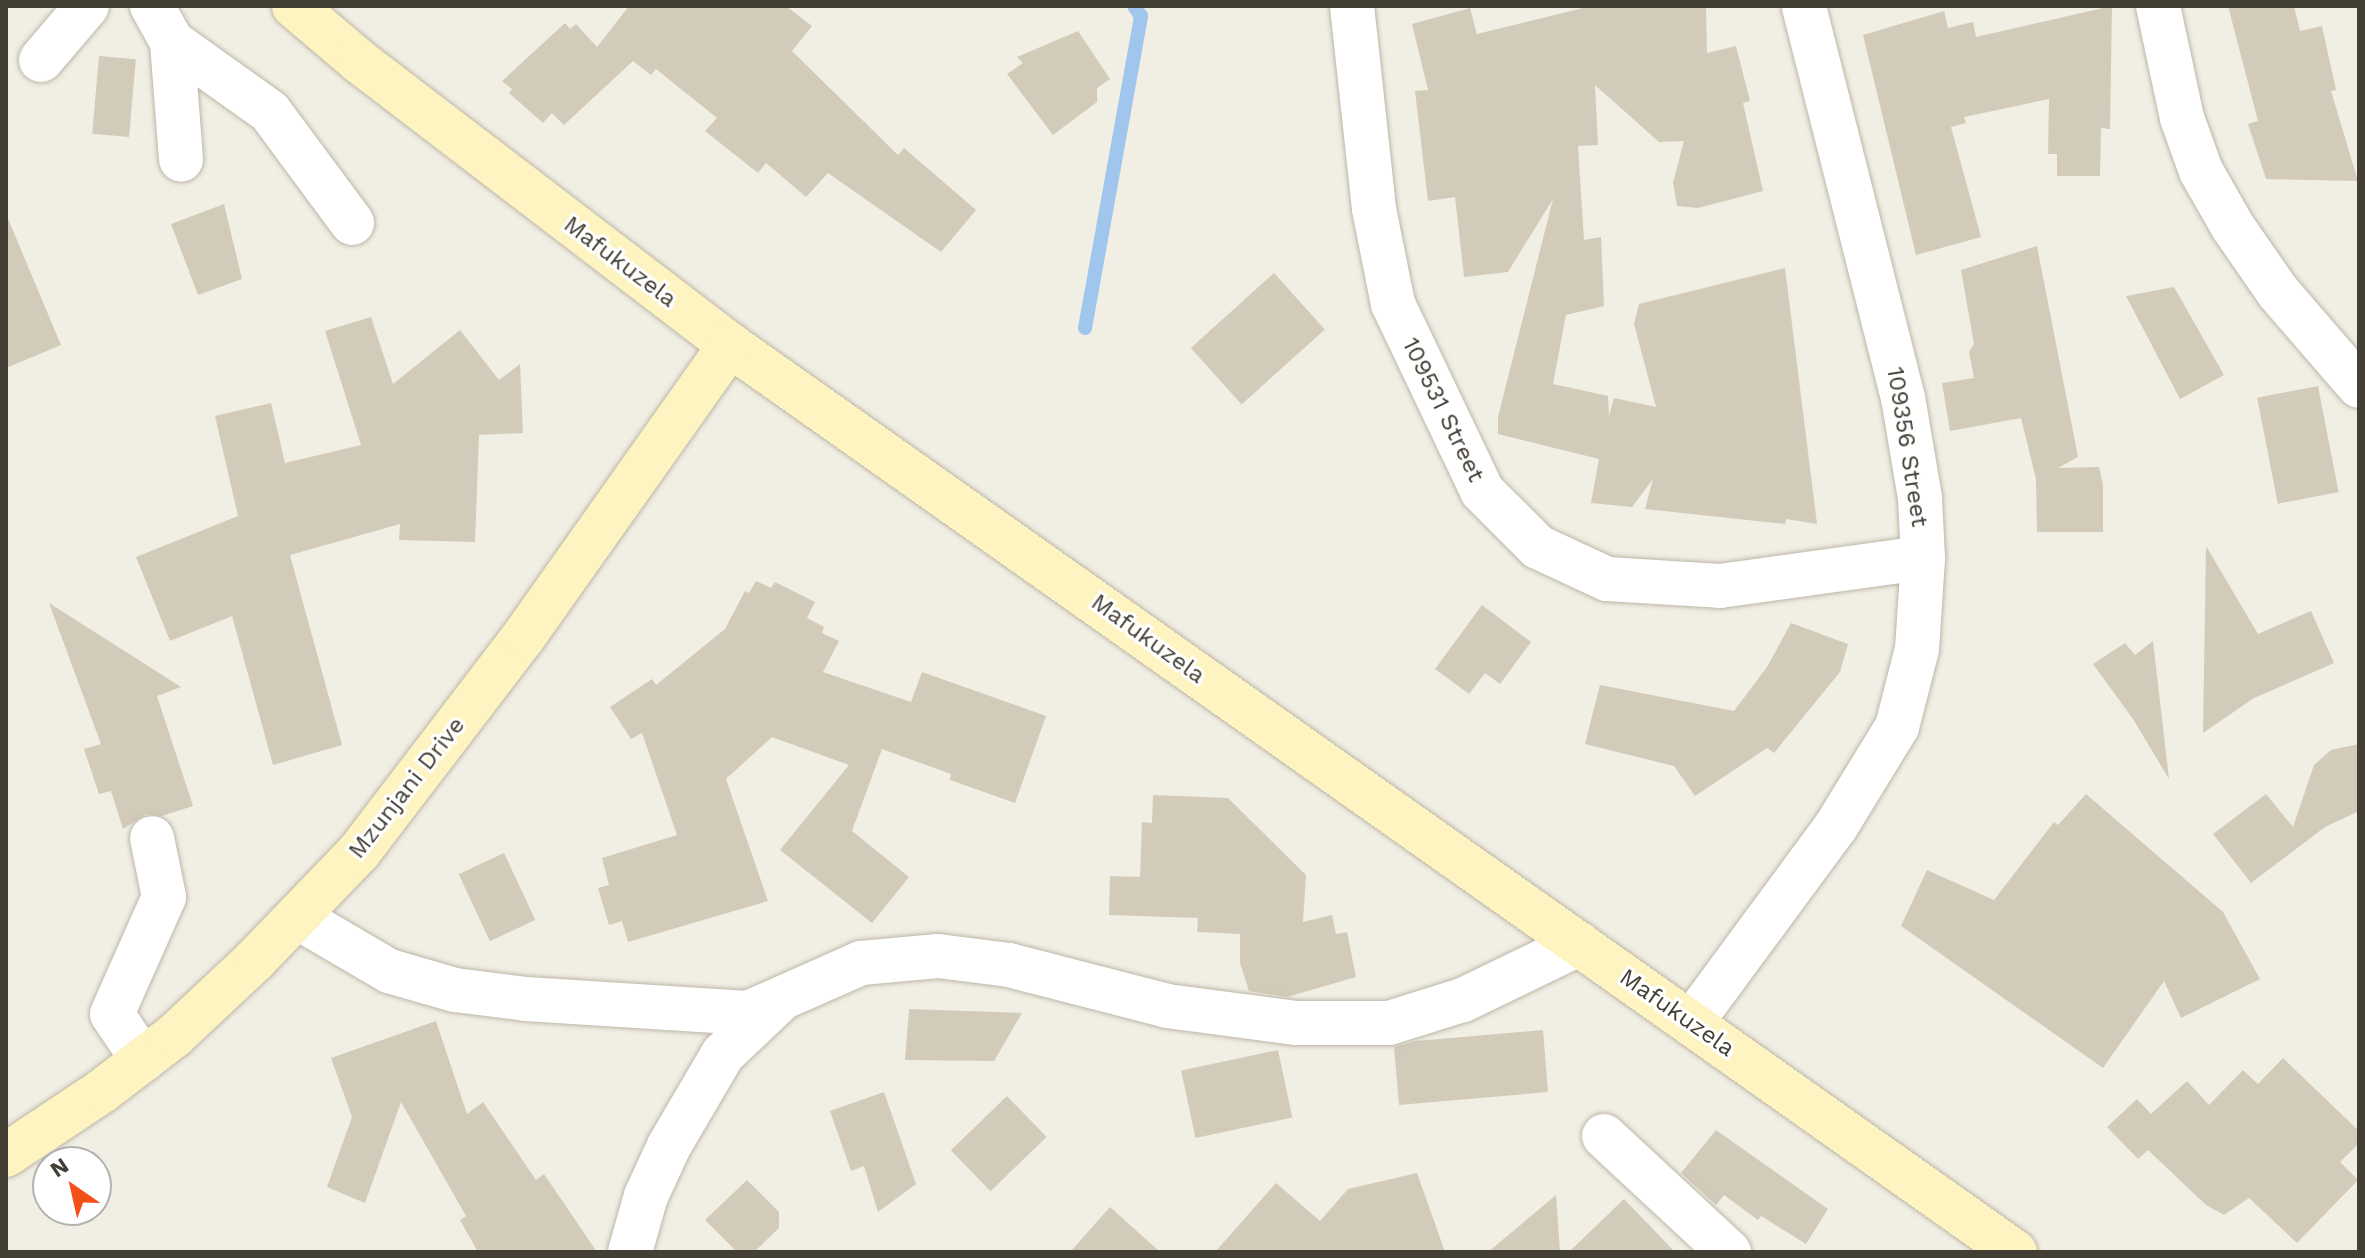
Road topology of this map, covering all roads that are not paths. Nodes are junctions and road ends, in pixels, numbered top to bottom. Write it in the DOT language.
graph roads {
  1 [pos="87,6"];
  2 [pos="294,6"];
  3 [pos="1352,6"];
  4 [pos="1804,6"];
  5 [pos="2158,6"];
  6 [pos="162,24"];
  7 [pos="41,60"];
  8 [pos="181,160"];
  9 [pos="352,223"];
  10 [pos="730,345"];
  11 [pos="2359,386"];
  12 [pos="1923,558"];
  13 [pos="152,838"];
  14 [pos="297,917"];
  15 [pos="1579,944"];
  16 [pos="782,999"];
  17 [pos="1691,1023"];
  18 [pos="143,1060"];
  19 [pos="1604,1136"];
  20 [pos="6,1155"];
  21 [pos="630,1252"];
  22 [pos="1729,1252"];
  23 [pos="2015,1252"];
  1 -- 7 [label="street"];
  2 -- 10 [label="main road, Mafukuzela"];
  3 -- 12 [label="street, 109531 Street"];
  4 -- 12 [label="street, 109356 Street"];
  5 -- 11 [label="street"];
  6 -- 8 [label="street"];
  6 -- 9 [label="street"];
  10 -- 14 [label="main road, Mzunjani Drive"];
  10 -- 15 [label="main road, Mafukuzela"];
  12 -- 17 [label="street, 109356 Street"];
  13 -- 18 [label="street"];
  14 -- 16 [label="street"];
  14 -- 18 [label="main road, Mzunjani Drive"];
  15 -- 16 [label="street"];
  15 -- 17 [label="main road, Mafukuzela"];
  16 -- 21 [label="street"];
  17 -- 23 [label="main road, Mafukuzela"];
  18 -- 20 [label="main road, Mzunjani Drive"];
  19 -- 22 [label="street"];
}
